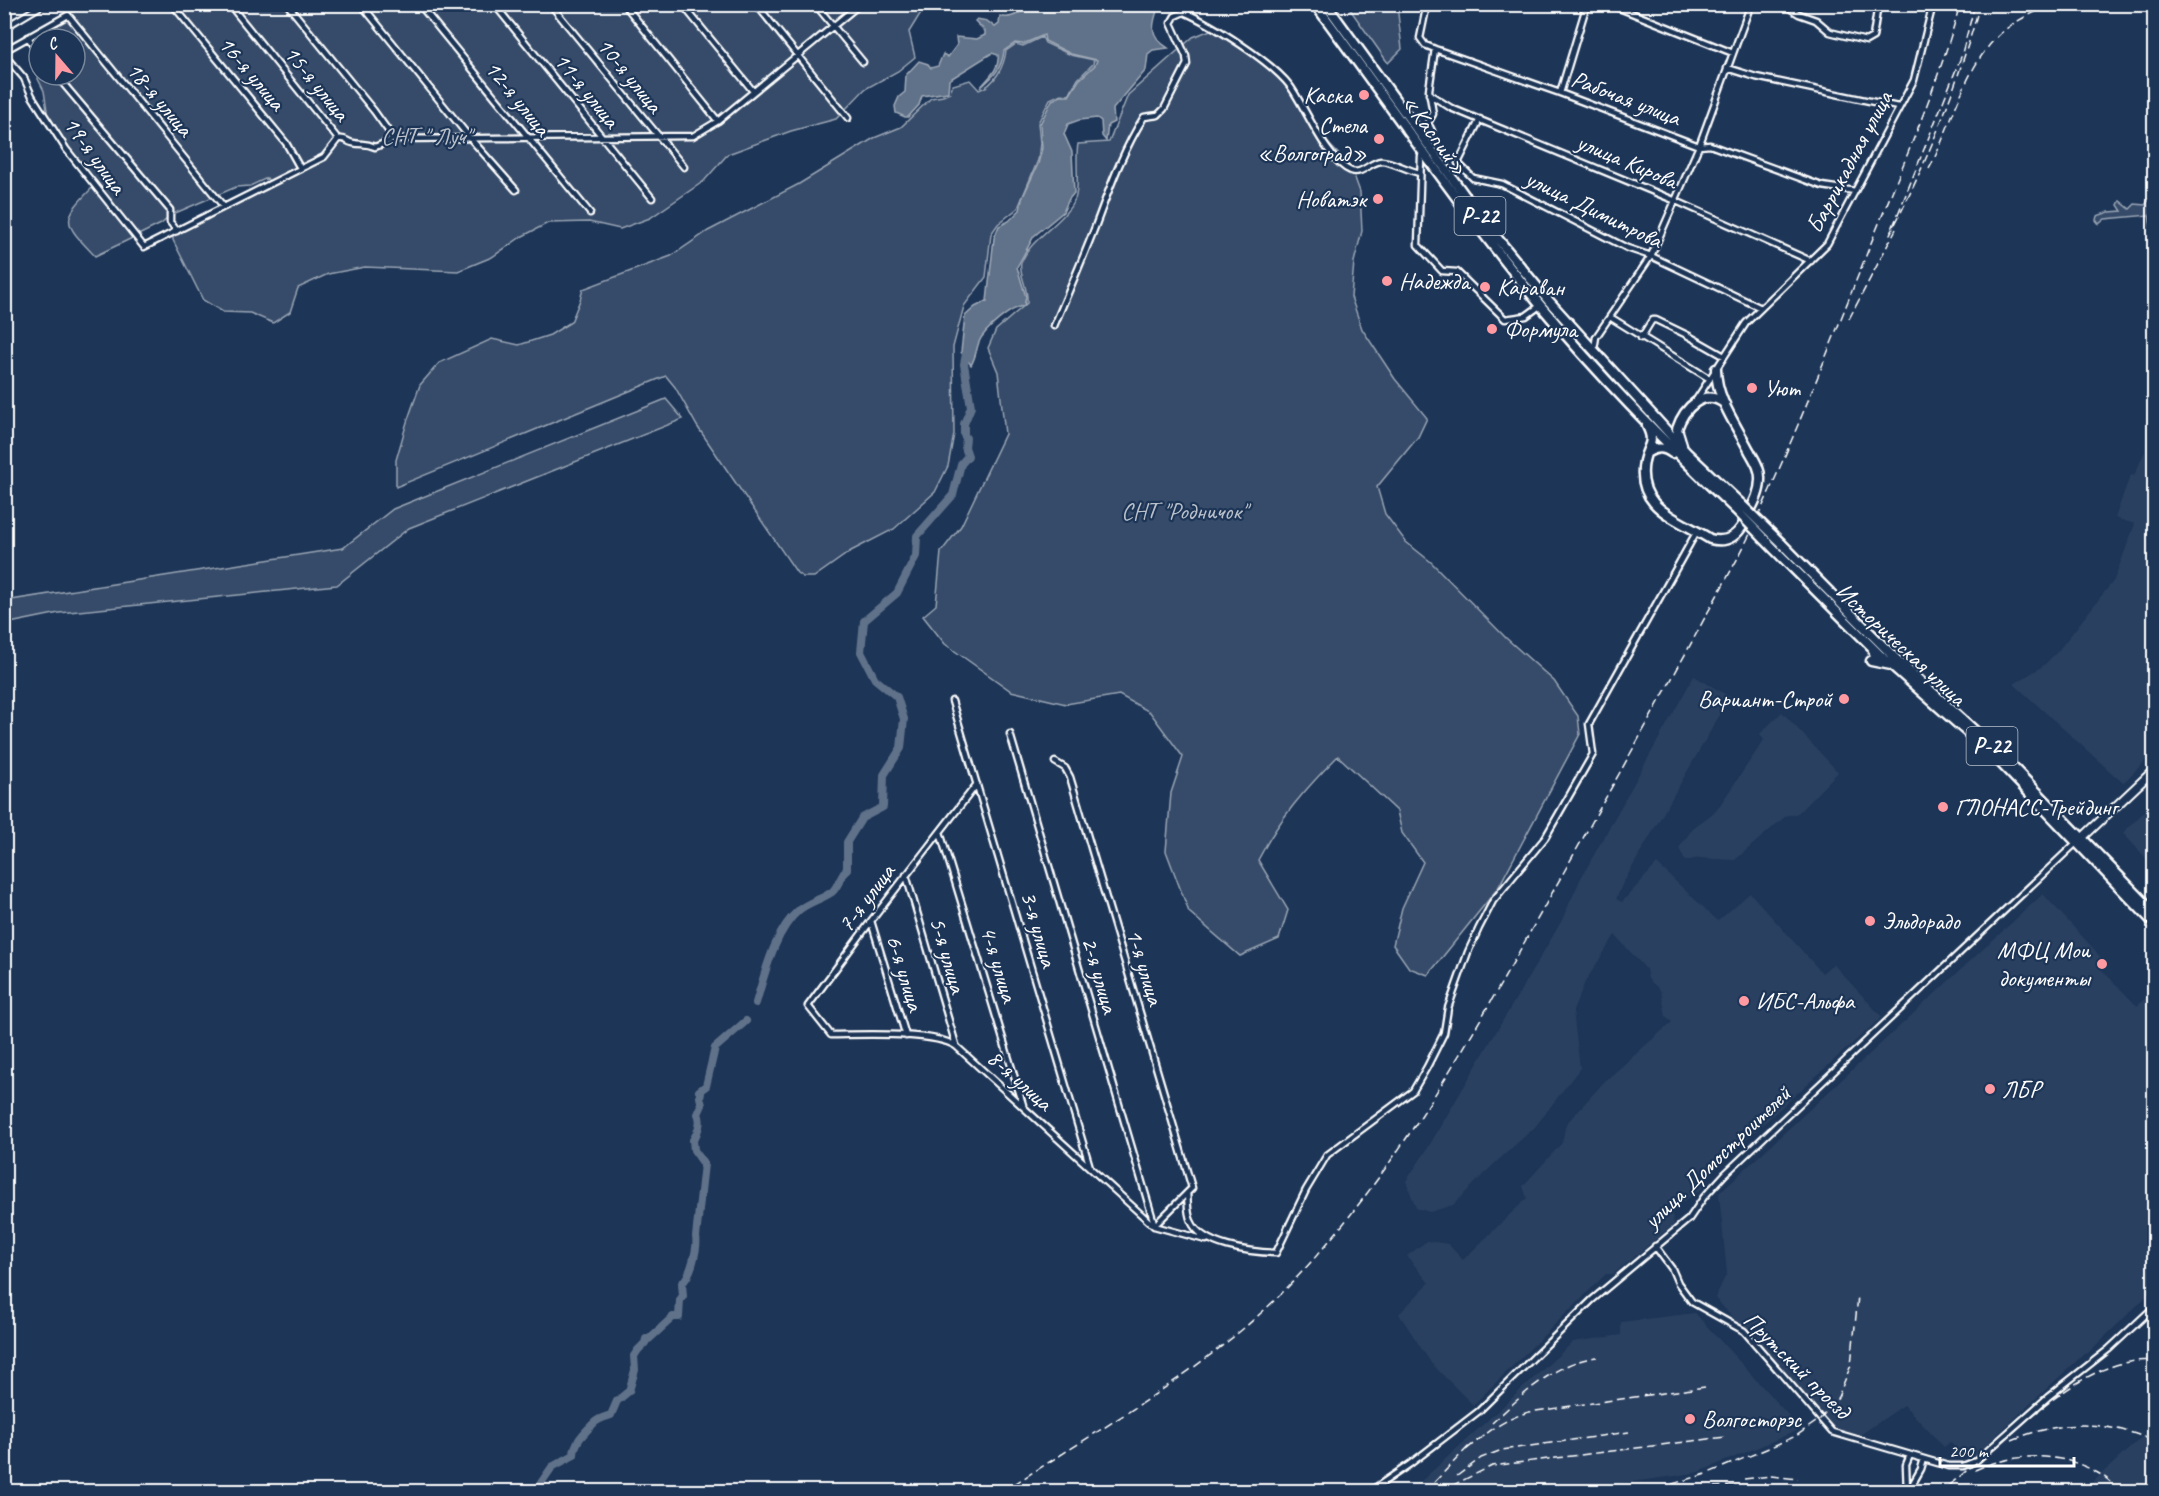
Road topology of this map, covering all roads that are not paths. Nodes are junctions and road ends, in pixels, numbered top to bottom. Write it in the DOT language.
graph roads {
  1 [pos="44,4"];
  2 [pos="172,4"];
  3 [pos="229,4"];
  4 [pos="287,4"];
  5 [pos="361,4"];
  6 [pos="418,4"];
  7 [pos="494,4"];
  8 [pos="550,4"];
  9 [pos="624,4"];
  10 [pos="682,4"];
  11 [pos="756,4"];
  12 [pos="814,4"];
  13 [pos="860,4"];
  14 [pos="1316,4"];
  15 [pos="1326,4"];
  16 [pos="1427,4"];
  17 [pos="1587,4"];
  18 [pos="1609,4"];
  19 [pos="1751,4"];
  20 [pos="1783,4"];
  21 [pos="1878,4"];
  22 [pos="1933,4"];
  23 [pos="1623,7"];
  24 [pos="46,27"];
  25 [pos="78,27"];
  26 [pos="833,27"];
  27 [pos="4,28"];
  28 [pos="27,38"];
  29 [pos="87,38"];
  30 [pos="1435,50"];
  31 [pos="5,51"];
  32 [pos="1733,53"];
  33 [pos="798,56"];
  34 [pos="863,62"];
  35 [pos="1727,68"];
  36 [pos="66,87"];
  37 [pos="753,91"];
  38 [pos="1560,93"];
  39 [pos="1429,94"];
  40 [pos="1898,107"];
  41 [pos="848,118"];
  42 [pos="1480,119"];
  43 [pos="718,121"];
  44 [pos="600,136"];
  45 [pos="526,137"];
  46 [pos="658,137"];
  47 [pos="470,138"];
  48 [pos="338,139"];
  49 [pos="394,139"];
  50 [pos="1699,146"];
  51 [pos="1423,150"];
  52 [pos="684,167"];
  53 [pos="300,168"];
  54 [pos="1420,172"];
  55 [pos="516,190"];
  56 [pos="1855,191"];
  57 [pos="652,198"];
  58 [pos="1676,201"];
  59 [pos="224,207"];
  60 [pos="590,213"];
  61 [pos="177,231"];
  62 [pos="1651,256"];
  63 [pos="1811,261"];
  64 [pos="1541,305"];
  65 [pos="1761,308"];
  66 [pos="1610,317"];
  67 [pos="1054,326"];
  68 [pos="1581,337"];
  69 [pos="1596,337"];
  70 [pos="1641,338"];
  71 [pos="1594,352"];
  72 [pos="1724,356"];
  73 [pos="1716,369"];
  74 [pos="1710,379"];
  75 [pos="1695,401"];
  76 [pos="1725,405"];
  77 [pos="1685,413"];
  78 [pos="1648,418"];
  79 [pos="1648,452"];
  80 [pos="1687,453"];
  81 [pos="1686,464"];
  82 [pos="1738,507"];
  83 [pos="1697,531"];
  84 [pos="1777,546"];
  85 [pos="952,701"];
  86 [pos="1010,734"];
  87 [pos="1055,762"];
  88 [pos="2154,770"];
  89 [pos="977,784"];
  90 [pos="940,832"];
  91 [pos="2079,840"];
  92 [pos="906,875"];
  93 [pos="2154,912"];
  94 [pos="871,921"];
  95 [pos="2154,923"];
  96 [pos="831,1035"];
  97 [pos="906,1036"];
  98 [pos="956,1046"];
  99 [pos="1023,1106"];
  100 [pos="1090,1168"];
  101 [pos="1187,1193"];
  102 [pos="1154,1226"];
  103 [pos="1208,1240"];
  104 [pos="1655,1246"];
  105 [pos="2154,1307"];
  106 [pos="1910,1455"];
  107 [pos="1924,1459"];
  108 [pos="1369,1491"];
  109 [pos="1908,1491"];
  1 -- 27 [label="street"];
  2 -- 53 [label="street, 16-я улица"];
  3 -- 48 [label="street, 15-я улица"];
  4 -- 49 [label="street"];
  5 -- 47 [label="street"];
  6 -- 45 [label="street, 12-я улица"];
  7 -- 44 [label="street, 11-я улица"];
  8 -- 46 [label="street, 10-я улица"];
  9 -- 43 [label="street"];
  10 -- 37 [label="street"];
  11 -- 33 [label="street"];
  12 -- 26 [label="street"];
  13 -- 26 [label="street, 15-я улица"];
  14 -- 51 [label="highway, «Каспий» / Р-22"];
  15 -- 51 [label="highway, «Каспий» / Р-22"];
  16 -- 30 [label="street"];
  17 -- 38 [label="street"];
  18 -- 23 [label="street"];
  19 -- 32 [label="street"];
  20 -- 21 [label="street"];
  22 -- 40 [label="street, Баррикадная улица"];
  23 -- 32 [label="street"];
  24 -- 25 [label="street, 18-я улица"];
  26 -- 33 [label="street, 15-я улица"];
  26 -- 34 [label="street"];
  28 -- 31 [label="street"];
  29 -- 59 [label="street, 18-я улица"];
  30 -- 38 [label="street, Рабочая улица"];
  30 -- 39 [label="street"];
  31 -- 61 [label="street, 19-я улица"];
  32 -- 35 [label="street"];
  33 -- 37 [label="street, 15-я улица"];
  33 -- 41 [label="street"];
  35 -- 40 [label="street"];
  35 -- 50 [label="street"];
  36 -- 61 [label="street, 19-я улица"];
  37 -- 43 [label="street, 15-я улица"];
  38 -- 50 [label="street, Рабочая улица"];
  39 -- 42 [label="street, улица Кирова"];
  39 -- 51 [label="street"];
  40 -- 56 [label="street, Баррикадная улица"];
  42 -- 58 [label="street, улица Кирова"];
  42 -- 62 [label="street, улица Димитрова"];
  43 -- 46 [label="street, 15-я улица"];
  44 -- 45 [label="street, 15-я улица"];
  44 -- 46 [label="street, 15-я улица"];
  44 -- 57 [label="street, 11-я улица"];
  45 -- 47 [label="street, 15-я улица"];
  45 -- 60 [label="street, 12-я улица"];
  46 -- 52 [label="street, 10-я улица"];
  47 -- 49 [label="street, 15-я улица"];
  47 -- 55 [label="street"];
  48 -- 49 [label="street, 15-я улица"];
  48 -- 53 [label="street"];
  50 -- 56 [label="street, Рабочая улица"];
  50 -- 58 [label="street"];
  51 -- 54 [label="street"];
  51 -- 64 [label="highway, «Каспий» / Р-22"];
  51 -- 68 [label="highway, «Каспий» / Р-22"];
  53 -- 59 [label="street"];
  54 -- 64 [label="street"];
  54 -- 67 [label="street"];
  56 -- 63 [label="street, Баррикадная улица"];
  58 -- 62 [label="street"];
  58 -- 63 [label="street, улица Кирова"];
  59 -- 61 [label="street"];
  62 -- 65 [label="street, улица Димитрова"];
  62 -- 66 [label="street"];
  63 -- 65 [label="street, Баррикадная улица"];
  64 -- 78 [label="highway, «Каспий» / Р-22"];
  65 -- 72 [label="street, Баррикадная улица"];
  66 -- 69 [label="street"];
  66 -- 70 [label="street"];
  68 -- 69 [label="street"];
  68 -- 71 [label="highway, «Каспий» / Р-22"];
  69 -- 71 [label="street"];
  70 -- 72 [label="street"];
  70 -- 74 [label="street"];
  71 -- 78 [label="highway, «Каспий» / Р-22"];
  72 -- 73 [label="street, Баррикадная улица"];
  73 -- 74 [label="street, Баррикадная улица"];
  73 -- 76 [label="highway"];
  74 -- 75 [label="street, Баррикадная улица"];
  75 -- 76 [label="highway"];
  75 -- 77 [label="highway"];
  76 -- 83 [label="highway"];
  77 -- 78 [label="highway"];
  77 -- 80 [label="highway"];
  78 -- 79 [label="highway"];
  78 -- 80 [label="highway, Историческая улица / Р-22"];
  78 -- 81 [label="highway, Историческая улица / Р-22"];
  79 -- 81 [label="highway"];
  79 -- 83 [label="highway"];
  80 -- 82 [label="highway, Историческая улица / Р-22"];
  81 -- 82 [label="highway, Историческая улица / Р-22"];
  82 -- 84 [label="highway, Историческая улица / Р-22, bridge"];
  83 -- 103 [label="street"];
  84 -- 91 [label="highway, Историческая улица / Р-22"];
  84 -- 91 [label="highway, Историческая улица / Р-22"];
  85 -- 89 [label="street, 3-я улица"];
  86 -- 102 [label="street, 2-я улица"];
  87 -- 101 [label="street, 1-я улица"];
  88 -- 91 [label="main road"];
  89 -- 90 [label="street, 7-я улица"];
  89 -- 100 [label="street, 3-я улица"];
  90 -- 92 [label="street, 7-я улица"];
  90 -- 99 [label="street, 4-я улица"];
  91 -- 93 [label="highway, Историческая улица / Р-22"];
  91 -- 95 [label="highway, Историческая улица / Р-22"];
  91 -- 104 [label="street, улица Домостроителей"];
  92 -- 94 [label="street, 7-я улица"];
  92 -- 98 [label="street, 5-я улица"];
  94 -- 96 [label="street, 7-я улица"];
  94 -- 97 [label="street, 6-я улица"];
  96 -- 97 [label="street, 8-я улица"];
  97 -- 98 [label="street, 8-я улица"];
  98 -- 99 [label="street, 8-я улица"];
  99 -- 100 [label="street, 8-я улица"];
  100 -- 102 [label="street, 8-я улица"];
  101 -- 102 [label="street"];
  101 -- 103 [label="street"];
  102 -- 103 [label="street"];
  104 -- 106 [label="street, Прутский проезд"];
  104 -- 108 [label="street, улица Домостроителей"];
  105 -- 107 [label="street, Прутский проезд"];
  106 -- 107 [label="street, Прутский проезд"];
  106 -- 109 [label="street"];
  107 -- 109 [label="street"];
}
